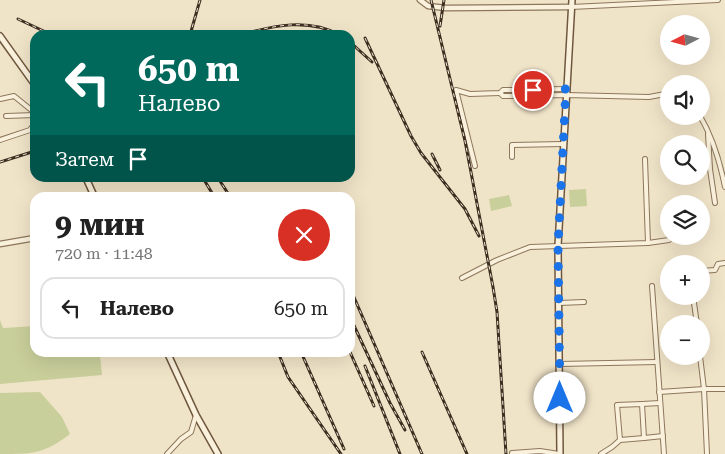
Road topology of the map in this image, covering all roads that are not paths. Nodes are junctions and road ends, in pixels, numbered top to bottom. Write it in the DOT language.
graph roads {
  1 [pos="420,0"];
  2 [pos="572,0"];
  3 [pos="718,0"];
  4 [pos="571,7"];
  5 [pos="0,36"];
  6 [pos="30,78"];
  7 [pos="566,92"];
  8 [pos="660,95"];
  9 [pos="0,99"];
  10 [pos="30,110"];
  11 [pos="30,114"];
  12 [pos="6,116"];
  13 [pos="706,125"];
  14 [pos="708,129"];
  15 [pos="30,130"];
  16 [pos="0,140"];
  17 [pos="563,144"];
  18 [pos="512,158"];
  19 [pos="645,158"];
  20 [pos="475,166"];
  21 [pos="725,187"];
  22 [pos="715,203"];
  23 [pos="30,239"];
  24 [pos="660,241"];
  25 [pos="648,243"];
  26 [pos="0,244"];
  27 [pos="558,246"];
  28 [pos="725,263"];
  29 [pos="710,270"];
  30 [pos="462,278"];
  31 [pos="652,286"];
  32 [pos="584,302"];
  33 [pos="559,303"];
  34 [pos="169,357"];
  35 [pos="657,362"];
  36 [pos="560,364"];
  37 [pos="701,365"];
  38 [pos="704,389"];
  39 [pos="725,389"];
  40 [pos="659,392"];
  41 [pos="660,402"];
  42 [pos="642,404"];
  43 [pos="196,415"];
  44 [pos="663,436"];
  45 [pos="644,438"];
  46 [pos="620,440"];
  47 [pos="167,454"];
  48 [pos="218,454"];
  49 [pos="512,454"];
  50 [pos="560,454"];
  51 [pos="601,454"];
  52 [pos="664,454"];
  53 [pos="707,454"];
  1 -- 4 [label="street"];
  2 -- 4 [label="main road"];
  3 -- 4 [label="street"];
  4 -- 7 [label="main road"];
  5 -- 6 [label="main road"];
  7 -- 8 [label="street"];
  7 -- 17 [label="main road"];
  7 -- 20 [label="street"];
  9 -- 10 [label="street"];
  11 -- 12 [label="street"];
  13 -- 14 [label="street"];
  14 -- 21 [label="street"];
  14 -- 22 [label="street"];
  15 -- 16 [label="street"];
  17 -- 18 [label="street"];
  17 -- 27 [label="main road"];
  19 -- 25 [label="street"];
  23 -- 26 [label="street"];
  24 -- 25 [label="street"];
  25 -- 27 [label="street"];
  27 -- 30 [label="street"];
  27 -- 33 [label="main road"];
  28 -- 29 [label="street"];
  31 -- 35 [label="street"];
  32 -- 33 [label="street"];
  33 -- 36 [label="main road"];
  34 -- 43 [label="main road"];
  35 -- 36 [label="street"];
  35 -- 40 [label="street"];
  36 -- 50 [label="main road"];
  37 -- 38 [label="street"];
  38 -- 39 [label="street"];
  38 -- 40 [label="street"];
  38 -- 53 [label="street"];
  40 -- 41 [label="street"];
  41 -- 42 [label="street"];
  41 -- 44 [label="street"];
  42 -- 45 [label="street"];
  42 -- 46 [label="street"];
  43 -- 47 [label="street"];
  43 -- 48 [label="main road"];
  44 -- 45 [label="street"];
  44 -- 52 [label="street"];
  45 -- 46 [label="street"];
  46 -- 51 [label="street"];
  49 -- 50 [label="street"];
}
